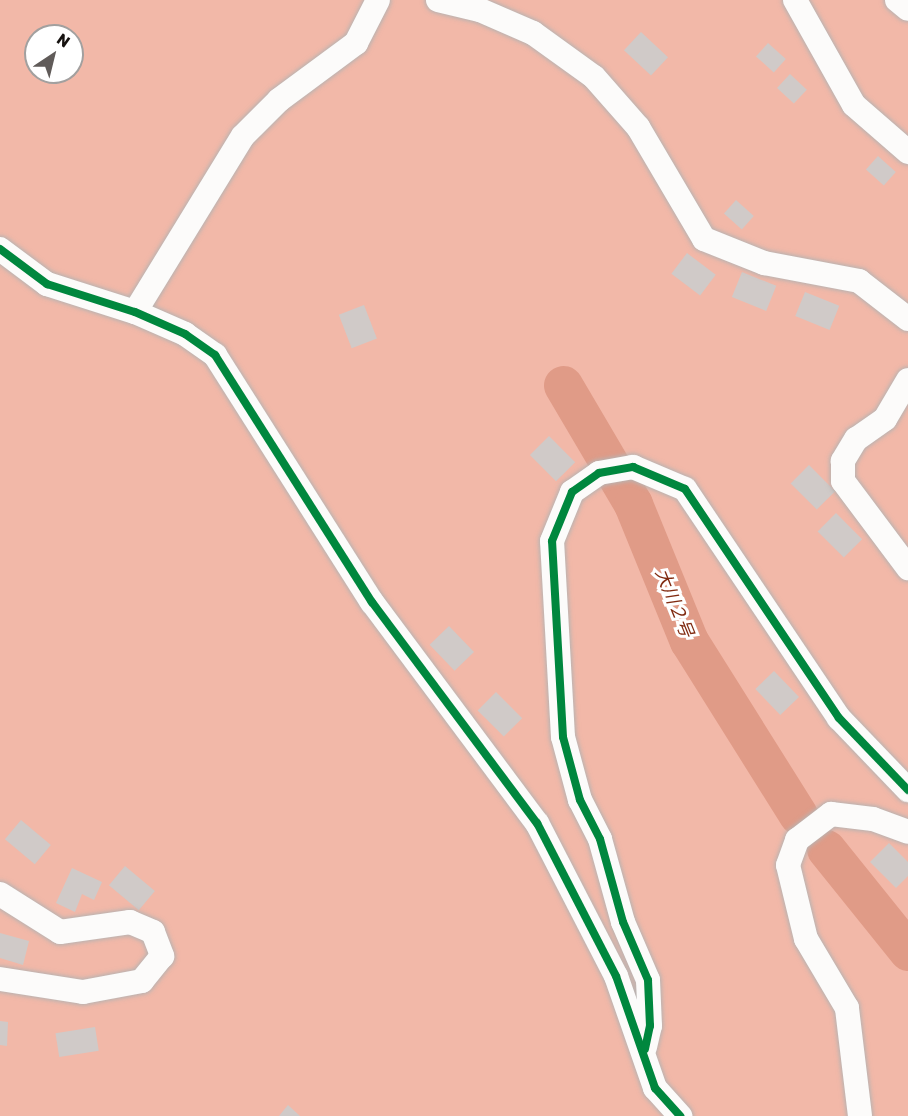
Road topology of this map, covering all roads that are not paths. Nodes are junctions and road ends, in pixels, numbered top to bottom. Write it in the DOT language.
graph roads {
  1 [pos="378,0"];
  2 [pos="438,0"];
  3 [pos="795,0"];
  4 [pos="897,0"];
  5 [pos="908,9"];
  6 [pos="908,152"];
  7 [pos="0,249"];
  8 [pos="135,312"];
  9 [pos="908,319"];
  10 [pos="908,380"];
  11 [pos="908,568"];
  12 [pos="908,790"];
  13 [pos="908,832"];
  14 [pos="0,894"];
  15 [pos="0,979"];
  16 [pos="645,1049"];
  17 [pos="680,1116"];
  18 [pos="860,1116"];
  1 -- 8 [label="street"];
  2 -- 9 [label="street"];
  3 -- 6 [label="street"];
  4 -- 5 [label="street"];
  7 -- 8 [label="street"];
  8 -- 16 [label="street"];
  10 -- 11 [label="street"];
  12 -- 16 [label="street"];
  13 -- 18 [label="street"];
  14 -- 15 [label="street"];
  16 -- 17 [label="street"];
}
